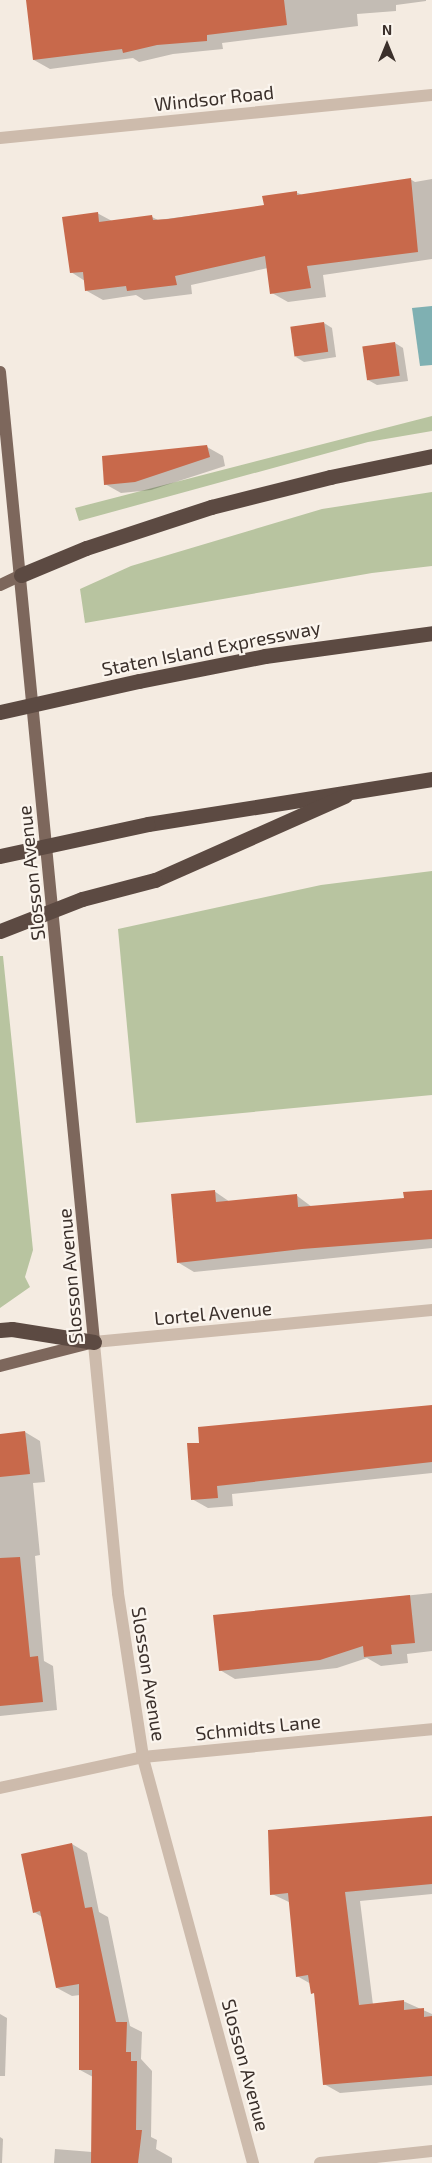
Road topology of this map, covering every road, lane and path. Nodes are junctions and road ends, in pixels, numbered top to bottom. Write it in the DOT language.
graph roads {
  1 [pos="432,95"];
  2 [pos="0,138"];
  3 [pos="0,372"];
  4 [pos="432,456"];
  5 [pos="21,575"];
  6 [pos="0,585"];
  7 [pos="432,633"];
  8 [pos="0,712"];
  9 [pos="432,779"];
  10 [pos="362,788"];
  11 [pos="0,856"];
  12 [pos="0,931"];
  13 [pos="432,1310"];
  14 [pos="0,1330"];
  15 [pos="94,1342"];
  16 [pos="0,1366"];
  17 [pos="432,1729"];
  18 [pos="143,1757"];
  19 [pos="0,1788"];
  20 [pos="432,2151"];
  21 [pos="253,2163"];
  22 [pos="320,2163"];
  1 -- 2 [label="street, Windsor Road"];
  3 -- 5 [label="main road, Slosson Avenue"];
  4 -- 5 [label="highway"];
  5 -- 6 [label="main road"];
  5 -- 15 [label="main road, Slosson Avenue"];
  7 -- 8 [label="highway, Staten Island Expressway, bridge"];
  9 -- 10 [label="highway"];
  10 -- 11 [label="highway, bridge"];
  10 -- 12 [label="highway, bridge"];
  13 -- 15 [label="street, Lortel Avenue"];
  14 -- 15 [label="highway"];
  15 -- 16 [label="main road, Lortel Avenue"];
  15 -- 18 [label="street, Slosson Avenue"];
  17 -- 18 [label="street, Schmidts Lane"];
  18 -- 19 [label="street, Schmidts Lane"];
  18 -- 21 [label="street, Slosson Avenue"];
  20 -- 22 [label="street"];
}
